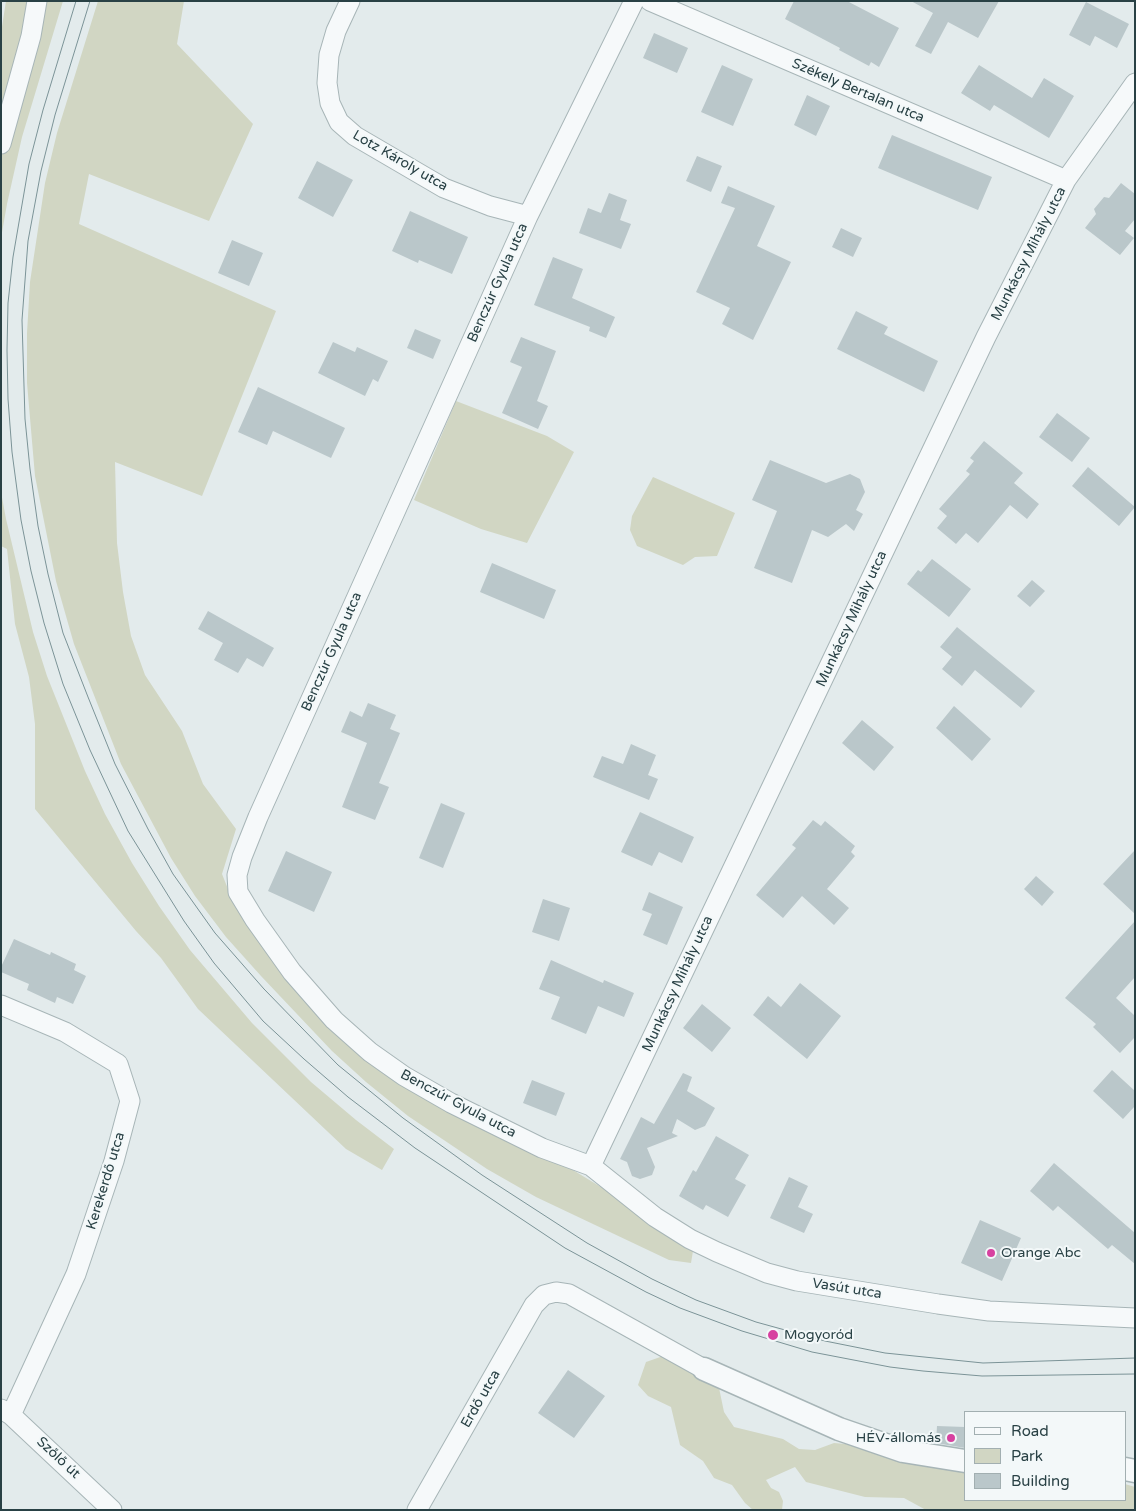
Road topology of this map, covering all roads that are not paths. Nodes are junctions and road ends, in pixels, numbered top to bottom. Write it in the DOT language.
graph roads {
  1 [pos="38,1"];
  2 [pos="350,1"];
  3 [pos="634,1"];
  4 [pos="650,1"];
  5 [pos="1135,83"];
  6 [pos="1,144"];
  7 [pos="1066,180"];
  8 [pos="528,216"];
  9 [pos="1,1005"];
  10 [pos="591,1166"];
  11 [pos="1135,1318"];
  12 [pos="704,1368"];
  13 [pos="6,1412"];
  14 [pos="964,1461"];
  15 [pos="112,1510"];
  16 [pos="417,1510"];
  1 -- 6 [label="street"];
  2 -- 8 [label="street, Lotz Károly utca"];
  3 -- 8 [label="street, Benczúr Gyula utca"];
  4 -- 7 [label="street, Székely Bertalan utca"];
  5 -- 7 [label="street, Munkácsy Mihály utca"];
  7 -- 10 [label="street, Munkácsy Mihály utca"];
  8 -- 10 [label="street, Benczúr Gyula utca"];
  9 -- 13 [label="street, Kerekerdő utca"];
  10 -- 11 [label="street, Vasút utca"];
  12 -- 14 [label="street"];
  12 -- 16 [label="street, Erdő utca"];
  13 -- 15 [label="street, Szőlő út"];
}
